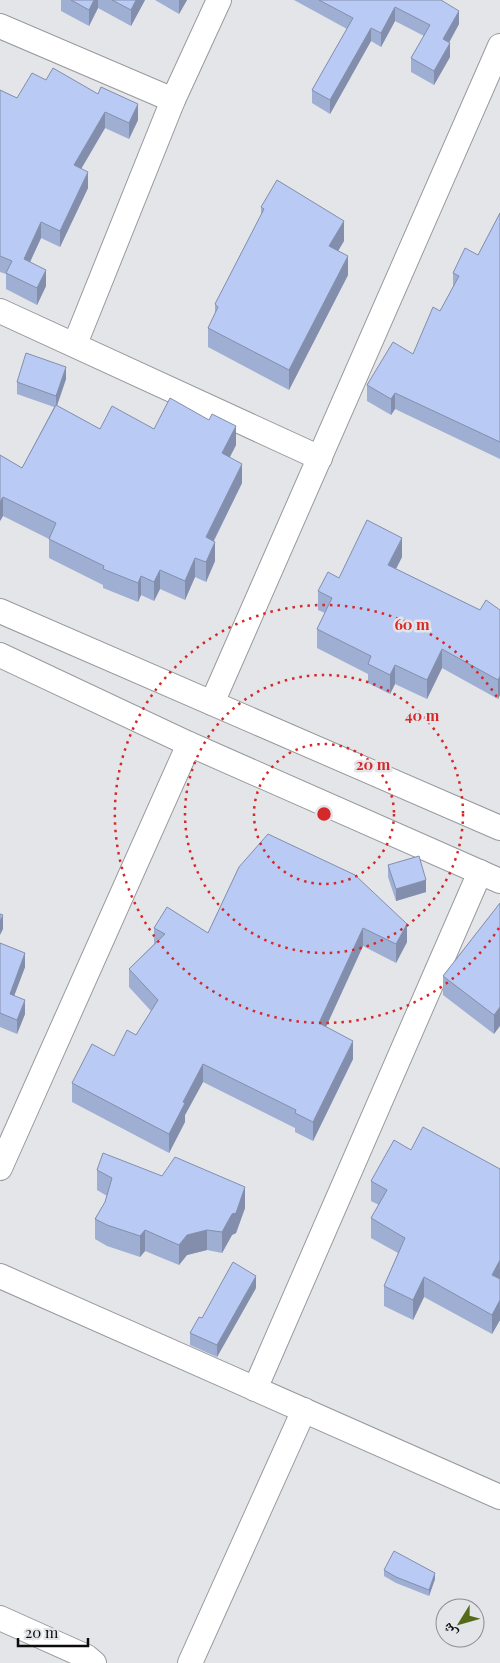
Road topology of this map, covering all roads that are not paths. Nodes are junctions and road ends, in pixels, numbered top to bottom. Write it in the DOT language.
graph roads {
  1 [pos="219,0"];
  2 [pos="0,26"];
  3 [pos="500,46"];
  4 [pos="173,100"];
  5 [pos="0,311"];
  6 [pos="75,344"];
  7 [pos="320,458"];
  8 [pos="0,610"];
  9 [pos="0,655"];
  10 [pos="212,703"];
  11 [pos="188,744"];
  12 [pos="500,828"];
  13 [pos="490,876"];
  14 [pos="0,1168"];
  15 [pos="0,1276"];
  16 [pos="255,1388"];
  17 [pos="304,1410"];
  18 [pos="500,1496"];
  19 [pos="0,1618"];
  20 [pos="94,1663"];
  21 [pos="190,1663"];
  1 -- 4 [label="street"];
  2 -- 4 [label="street"];
  3 -- 7 [label="street"];
  4 -- 6 [label="street"];
  5 -- 6 [label="street"];
  6 -- 7 [label="street"];
  7 -- 10 [label="street"];
  8 -- 10 [label="street"];
  9 -- 11 [label="street"];
  10 -- 12 [label="street"];
  11 -- 13 [label="street"];
  11 -- 14 [label="street"];
  13 -- 16 [label="street"];
  15 -- 16 [label="street"];
  16 -- 17 [label="street"];
  17 -- 18 [label="street"];
  17 -- 21 [label="street"];
  19 -- 20 [label="street"];
}
